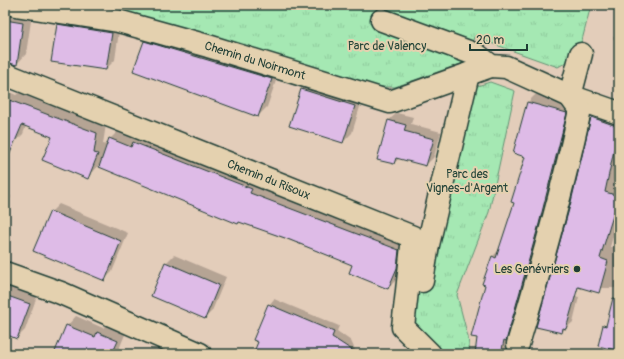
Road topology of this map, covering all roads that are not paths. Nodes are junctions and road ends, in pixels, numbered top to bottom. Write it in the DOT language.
graph roads {
  1 [pos="15,5"];
  2 [pos="382,20"];
  3 [pos="582,54"];
  4 [pos="491,66"];
  5 [pos="5,74"];
  6 [pos="468,74"];
  7 [pos="570,96"];
  8 [pos="619,113"];
  9 [pos="5,273"];
  10 [pos="518,344"];
  11 [pos="423,347"];
  12 [pos="200,354"];
  1 -- 6 [label="street, Chemin du Noirmont"];
  2 -- 4 [label="street"];
  3 -- 7 [label="street"];
  4 -- 6 [label="street, Chemin du Noirmont"];
  4 -- 7 [label="street"];
  5 -- 11 [label="street, Chemin du Risoux"];
  6 -- 11 [label="street"];
  7 -- 8 [label="street"];
  7 -- 10 [label="street"];
  9 -- 12 [label="street"];
}
